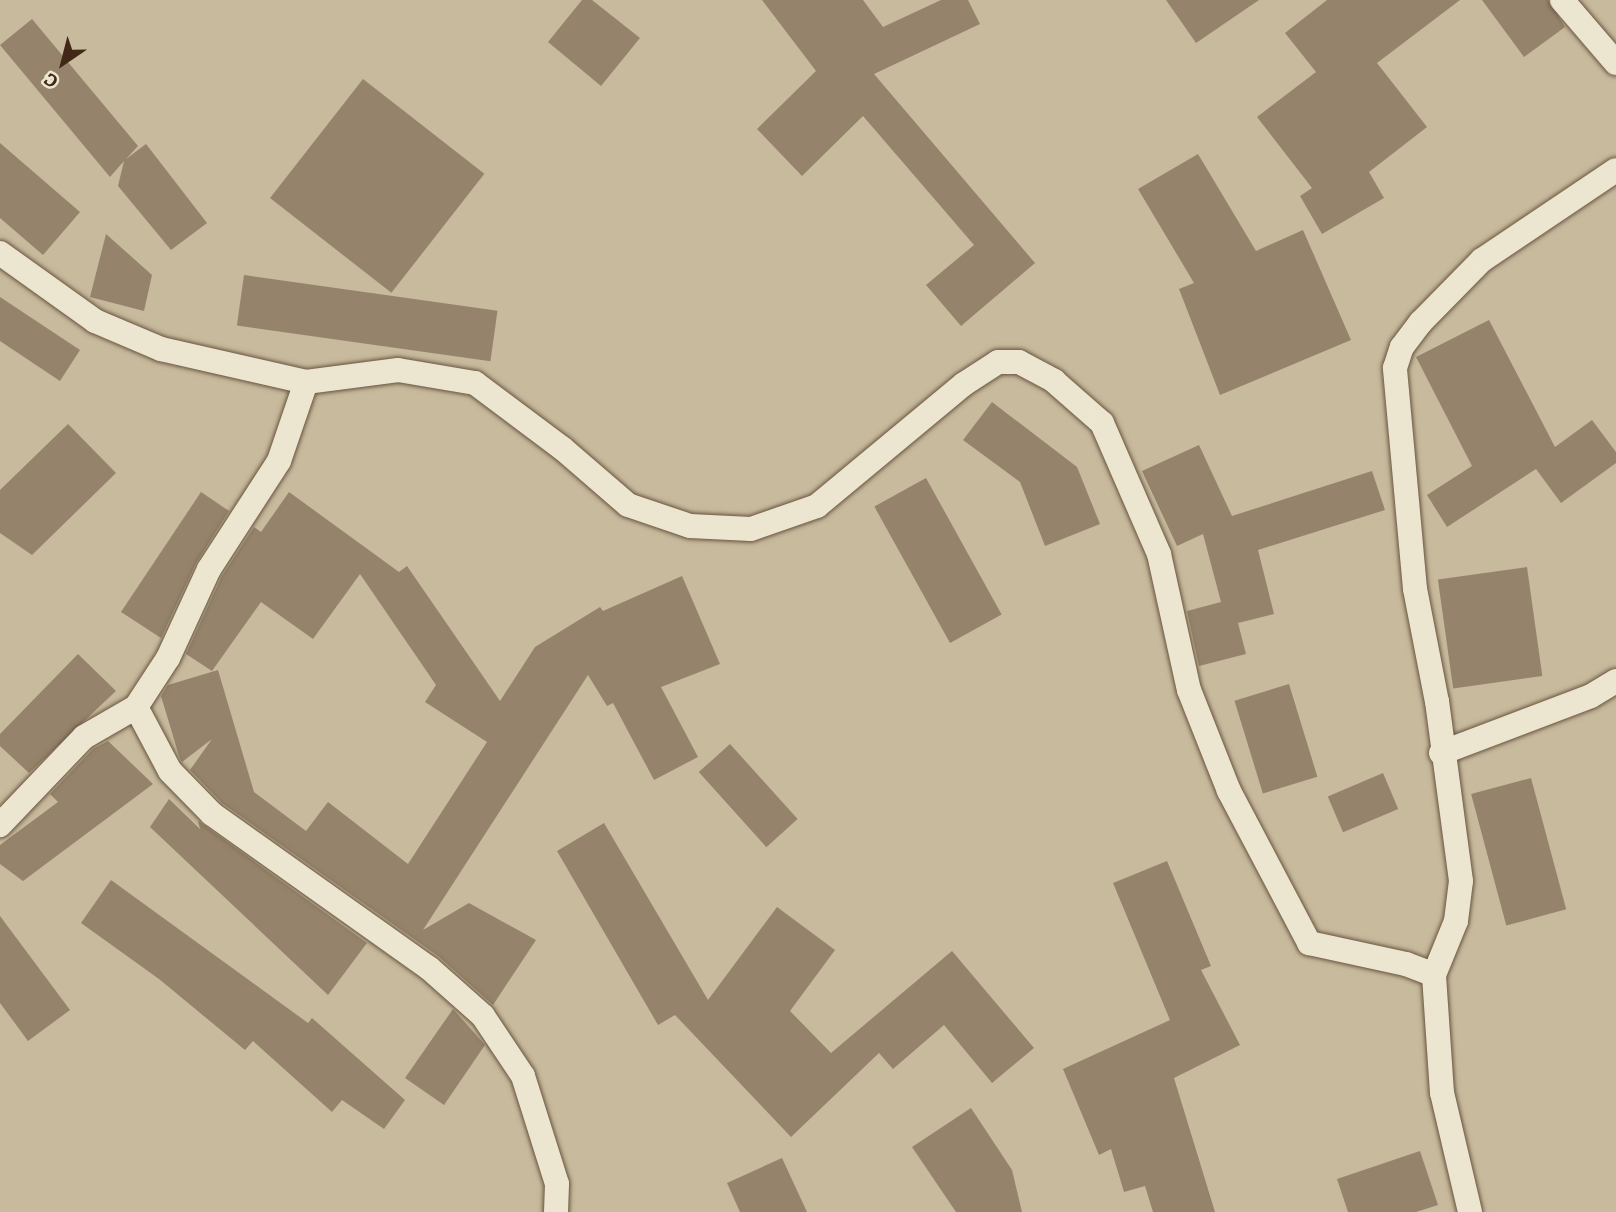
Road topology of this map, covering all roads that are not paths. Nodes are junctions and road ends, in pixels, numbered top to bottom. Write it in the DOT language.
graph roads {
  1 [pos="1562,0"];
  2 [pos="1616,63"];
  3 [pos="1616,170"];
  4 [pos="0,253"];
  5 [pos="306,382"];
  6 [pos="1616,681"];
  7 [pos="136,707"];
  8 [pos="1441,753"];
  9 [pos="0,825"];
  10 [pos="1434,975"];
  11 [pos="556,1212"];
  12 [pos="1470,1212"];
  1 -- 2 [label="lane"];
  3 -- 8 [label="lane"];
  4 -- 5 [label="lane"];
  5 -- 7 [label="lane"];
  5 -- 10 [label="lane"];
  6 -- 8 [label="lane"];
  7 -- 9 [label="lane"];
  7 -- 11 [label="lane"];
  8 -- 10 [label="lane"];
  10 -- 12 [label="lane"];
}
